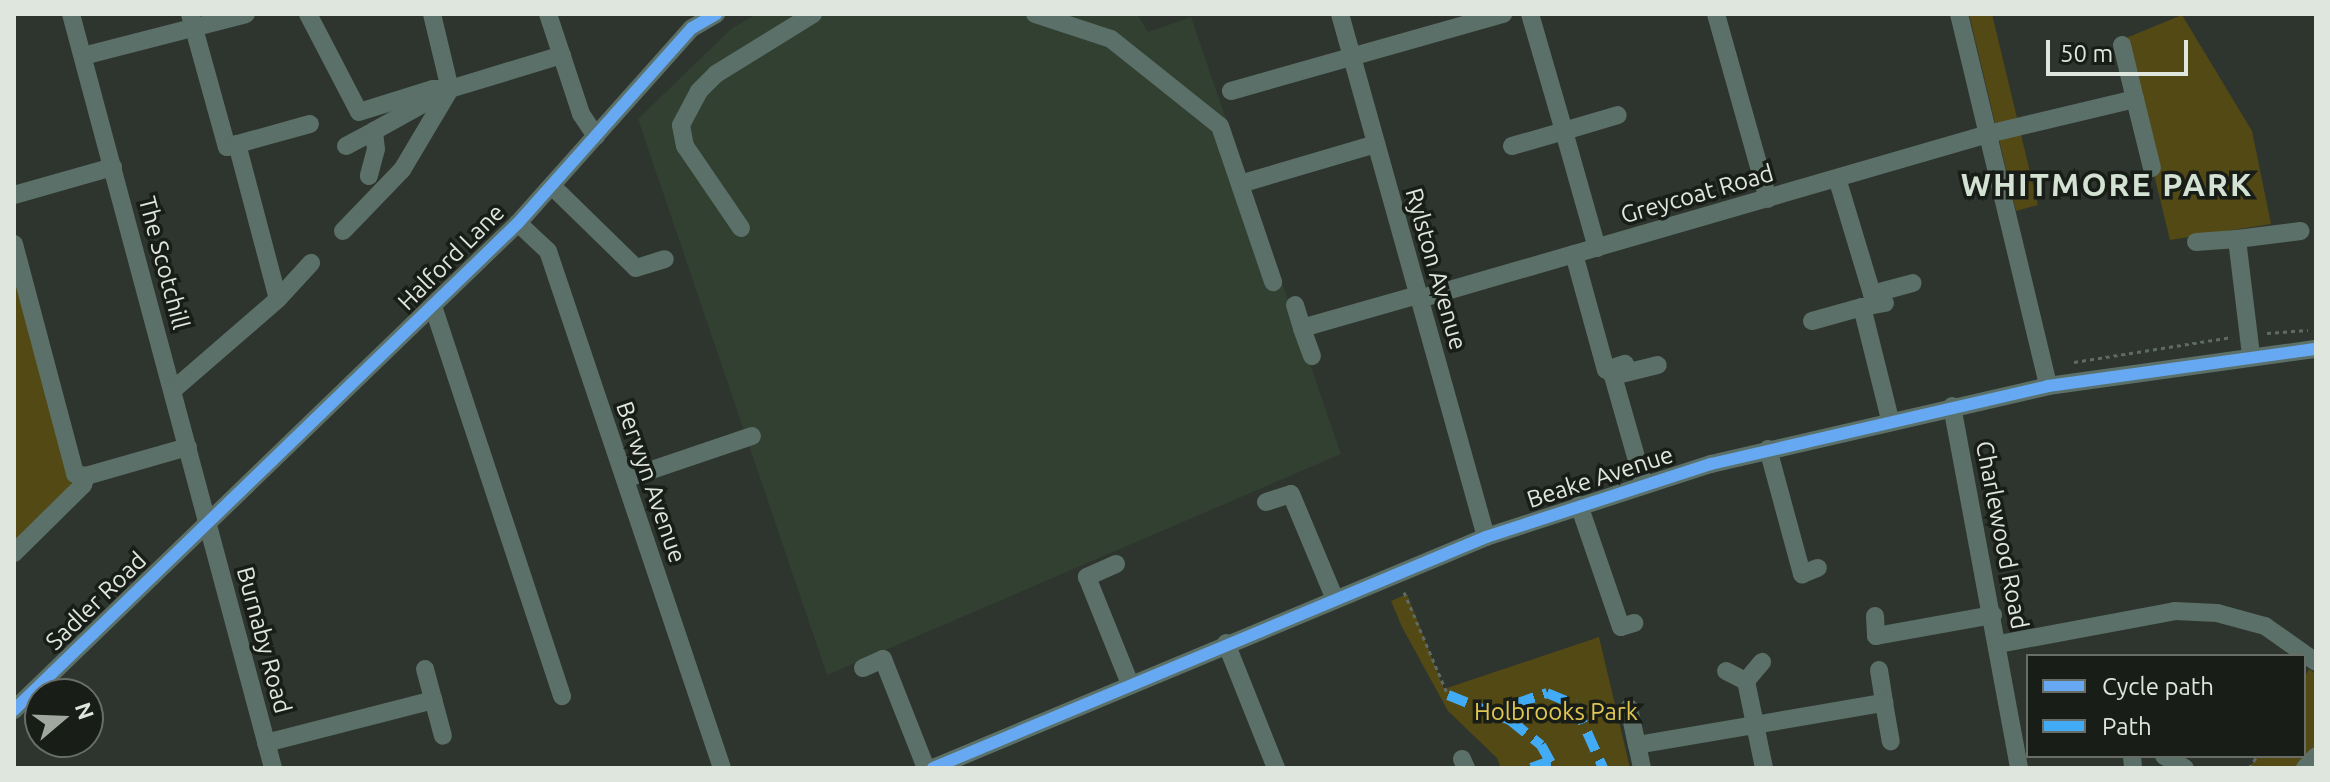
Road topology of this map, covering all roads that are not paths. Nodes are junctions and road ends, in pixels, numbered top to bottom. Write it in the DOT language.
graph roads {
  1 [pos="71,14"];
  2 [pos="246,14"];
  3 [pos="308,14"];
  4 [pos="432,14"];
  5 [pos="548,14"];
  6 [pos="716,14"];
  7 [pos="813,14"];
  8 [pos="1035,14"];
  9 [pos="1340,14"];
  10 [pos="1503,14"];
  11 [pos="1530,14"];
  12 [pos="1716,14"];
  13 [pos="1959,14"];
  14 [pos="192,21"];
  15 [pos="690,21"];
  16 [pos="2122,45"];
  17 [pos="562,55"];
  18 [pos="83,56"];
  19 [pos="1352,57"];
  20 [pos="450,89"];
  21 [pos="1231,91"];
  22 [pos="2135,99"];
  23 [pos="1618,115"];
  24 [pos="310,124"];
  25 [pos="374,131"];
  26 [pos="1564,131"];
  27 [pos="1988,134"];
  28 [pos="596,136"];
  29 [pos="237,144"];
  30 [pos="1376,144"];
  31 [pos="346,146"];
  32 [pos="1512,146"];
  33 [pos="113,167"];
  34 [pos="2152,168"];
  35 [pos="369,176"];
  36 [pos="1837,178"];
  37 [pos="1240,184"];
  38 [pos="552,186"];
  39 [pos="14,195"];
  40 [pos="1768,199"];
  41 [pos="518,223"];
  42 [pos="741,228"];
  43 [pos="343,231"];
  44 [pos="2300,231"];
  45 [pos="2237,239"];
  46 [pos="2196,242"];
  47 [pos="14,244"];
  48 [pos="1597,248"];
  49 [pos="1574,254"];
  50 [pos="665,259"];
  51 [pos="311,263"];
  52 [pos="1273,282"];
  53 [pos="1913,283"];
  54 [pos="1418,297"];
  55 [pos="278,299"];
  56 [pos="1885,303"];
  57 [pos="1295,305"];
  58 [pos="433,306"];
  59 [pos="1862,307"];
  60 [pos="1812,321"];
  61 [pos="1302,328"];
  62 [pos="2316,349"];
  63 [pos="2251,355"];
  64 [pos="1312,356"];
  65 [pos="1658,365"];
  66 [pos="1605,373"];
  67 [pos="2048,386"];
  68 [pos="173,390"];
  69 [pos="1952,406"];
  70 [pos="1890,419"];
  71 [pos="752,436"];
  72 [pos="188,447"];
  73 [pos="1768,449"];
  74 [pos="86,476"];
  75 [pos="625,479"];
  76 [pos="1644,485"];
  77 [pos="1266,502"];
  78 [pos="1579,505"];
  79 [pos="209,525"];
  80 [pos="1486,537"];
  81 [pos="14,553"];
  82 [pos="1116,564"];
  83 [pos="1802,573"];
  84 [pos="1335,599"];
  85 [pos="1993,615"];
  86 [pos="1875,616"];
  87 [pos="1602,633"];
  88 [pos="1226,643"];
  89 [pos="1999,644"];
  90 [pos="1879,653"];
  91 [pos="2305,654"];
  92 [pos="1762,662"];
  93 [pos="863,668"];
  94 [pos="425,669"];
  95 [pos="1726,671"];
  96 [pos="1746,681"];
  97 [pos="1130,684"];
  98 [pos="562,696"];
  99 [pos="434,700"];
  100 [pos="1884,703"];
  101 [pos="1629,708"];
  102 [pos="14,710"];
  103 [pos="1756,726"];
  104 [pos="443,736"];
  105 [pos="1891,741"];
  106 [pos="266,743"];
  107 [pos="1637,745"];
  108 [pos="2316,756"];
  109 [pos="2167,758"];
  110 [pos="273,768"];
  111 [pos="722,768"];
  112 [pos="926,768"];
  113 [pos="933,768"];
  114 [pos="1276,768"];
  115 [pos="1642,768"];
  116 [pos="1764,768"];
  117 [pos="2019,768"];
  118 [pos="2185,768"];
  119 [pos="2305,768"];
  1 -- 18 [label="street, The Scotchill"];
  2 -- 14 [label="street"];
  3 -- 20 [label="street"];
  4 -- 20 [label="street"];
  5 -- 17 [label="street"];
  6 -- 15 [label="street, Halford Lane"];
  7 -- 42 [label="street"];
  8 -- 37 [label="street"];
  9 -- 19 [label="street, Rylston Avenue"];
  10 -- 19 [label="street"];
  11 -- 26 [label="street"];
  12 -- 40 [label="street"];
  13 -- 27 [label="street"];
  14 -- 18 [label="street"];
  14 -- 29 [label="street"];
  15 -- 28 [label="street, Halford Lane"];
  16 -- 22 [label="street"];
  17 -- 20 [label="street"];
  17 -- 28 [label="street"];
  18 -- 33 [label="street, The Scotchill"];
  19 -- 21 [label="street"];
  19 -- 30 [label="street, Rylston Avenue"];
  20 -- 25 [label="street"];
  20 -- 43 [label="street"];
  22 -- 27 [label="street, Greycoat Road"];
  22 -- 34 [label="street"];
  23 -- 26 [label="street"];
  24 -- 29 [label="street"];
  25 -- 31 [label="street"];
  25 -- 35 [label="street"];
  26 -- 32 [label="street"];
  26 -- 48 [label="street"];
  27 -- 36 [label="street, Greycoat Road"];
  27 -- 67 [label="street"];
  28 -- 38 [label="street, Halford Lane"];
  29 -- 55 [label="street"];
  30 -- 37 [label="street"];
  30 -- 54 [label="street, Rylston Avenue"];
  33 -- 39 [label="street"];
  33 -- 68 [label="street, The Scotchill"];
  36 -- 40 [label="street, Greycoat Road"];
  36 -- 53 [label="street"];
  37 -- 52 [label="street"];
  38 -- 41 [label="street, Halford Lane"];
  38 -- 50 [label="street"];
  40 -- 48 [label="street, Greycoat Road"];
  41 -- 58 [label="street, Halford Lane"];
  41 -- 75 [label="street, Berwyn Avenue"];
  44 -- 45 [label="street"];
  45 -- 46 [label="street"];
  45 -- 63 [label="street"];
  47 -- 74 [label="street"];
  48 -- 49 [label="street, Greycoat Road"];
  49 -- 54 [label="street, Greycoat Road"];
  49 -- 66 [label="street"];
  51 -- 55 [label="street"];
  54 -- 61 [label="street, Greycoat Road"];
  54 -- 80 [label="street, Rylston Avenue"];
  55 -- 68 [label="street"];
  56 -- 59 [label="street"];
  57 -- 61 [label="street"];
  58 -- 79 [label="street, Halford Lane"];
  58 -- 98 [label="street"];
  59 -- 60 [label="street"];
  59 -- 70 [label="street"];
  61 -- 64 [label="street"];
  62 -- 63 [label="street, Beake Avenue"];
  63 -- 67 [label="street, Beake Avenue"];
  65 -- 66 [label="street"];
  66 -- 76 [label="street"];
  67 -- 69 [label="street, Beake Avenue"];
  68 -- 72 [label="street, The Scotchill"];
  69 -- 70 [label="street, Beake Avenue"];
  69 -- 85 [label="street, Charlewood Road"];
  70 -- 73 [label="street, Beake Avenue"];
  71 -- 75 [label="street"];
  72 -- 74 [label="street"];
  72 -- 79 [label="street, The Scotchill"];
  73 -- 76 [label="street, Beake Avenue"];
  73 -- 83 [label="street"];
  74 -- 81 [label="street"];
  75 -- 111 [label="street, Berwyn Avenue"];
  76 -- 78 [label="street, Beake Avenue"];
  77 -- 84 [label="street"];
  78 -- 80 [label="street, Beake Avenue"];
  78 -- 87 [label="street"];
  79 -- 102 [label="street, Sadler Road"];
  79 -- 106 [label="street, Burnaby Road"];
  80 -- 84 [label="street, Beake Avenue"];
  82 -- 97 [label="street"];
  84 -- 88 [label="street, Beake Avenue"];
  85 -- 89 [label="street, Charlewood Road"];
  85 -- 90 [label="street"];
  86 -- 90 [label="street"];
  88 -- 97 [label="street, Beake Avenue"];
  88 -- 114 [label="street"];
  89 -- 91 [label="street"];
  89 -- 117 [label="street, Charlewood Road"];
  90 -- 100 [label="street"];
  92 -- 96 [label="street"];
  93 -- 112 [label="street"];
  94 -- 99 [label="street"];
  95 -- 96 [label="street"];
  96 -- 103 [label="street"];
  97 -- 113 [label="street, Beake Avenue"];
  99 -- 104 [label="street"];
  99 -- 106 [label="street"];
  100 -- 103 [label="street"];
  100 -- 105 [label="street"];
  101 -- 107 [label="street"];
  103 -- 107 [label="street"];
  103 -- 116 [label="street"];
  106 -- 110 [label="street, Burnaby Road"];
  107 -- 115 [label="street"];
  108 -- 119 [label="street"];
  109 -- 118 [label="street"];
}
